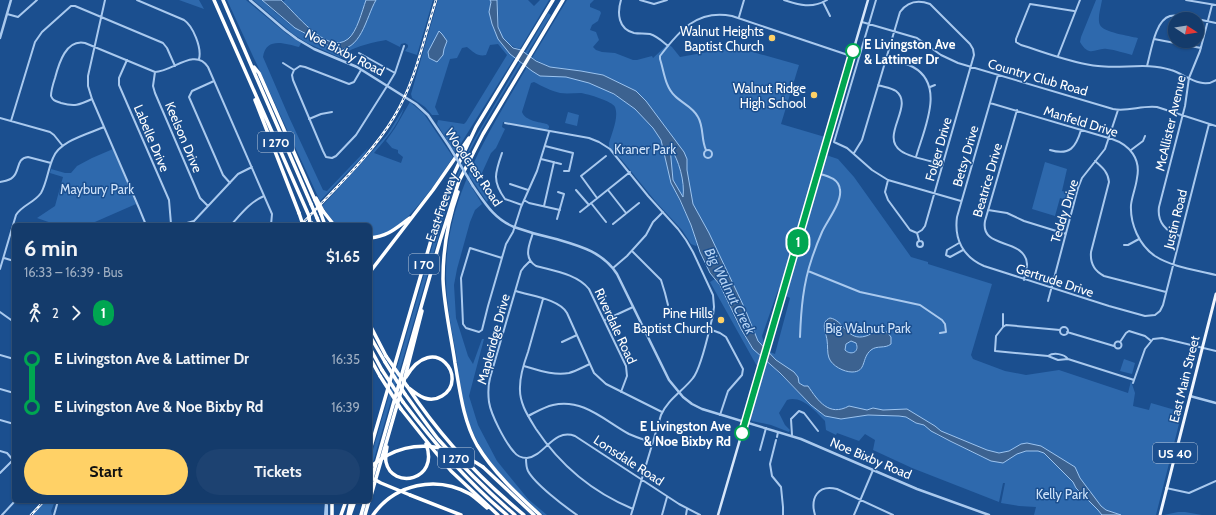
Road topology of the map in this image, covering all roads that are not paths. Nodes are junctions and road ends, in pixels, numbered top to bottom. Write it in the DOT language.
graph roads {
  1 [pos="11,0"];
  2 [pos="37,0"];
  3 [pos="105,0"];
  4 [pos="137,0"];
  5 [pos="214,0"];
  6 [pos="223,0"];
  7 [pos="250,0"];
  8 [pos="552,0"];
  9 [pos="563,0"];
  10 [pos="621,0"];
  11 [pos="640,0"];
  12 [pos="668,0"];
  13 [pos="744,0"];
  14 [pos="784,0"];
  15 [pos="826,0"];
  16 [pos="868,0"];
  17 [pos="876,0"];
  18 [pos="1080,0"];
  19 [pos="1186,0"];
  20 [pos="823,2"];
  21 [pos="1212,5"];
  22 [pos="1216,6"];
  23 [pos="1074,11"];
  24 [pos="7,14"];
  25 [pos="830,16"];
  26 [pos="101,17"];
  27 [pos="739,17"];
  28 [pos="1168,17"];
  29 [pos="1204,20"];
  30 [pos="1208,21"];
  31 [pos="862,22"];
  32 [pos="1216,23"];
  33 [pos="869,24"];
  34 [pos="894,31"];
  35 [pos="1204,36"];
  36 [pos="0,38"];
  37 [pos="1154,39"];
  38 [pos="1168,42"];
  39 [pos="404,46"];
  40 [pos="668,46"];
  41 [pos="95,47"];
  42 [pos="1201,48"];
  43 [pos="359,53"];
  44 [pos="851,56"];
  45 [pos="1058,56"];
  46 [pos="199,59"];
  47 [pos="886,59"];
  48 [pos="127,60"];
  49 [pos="251,63"];
  50 [pos="283,63"];
  51 [pos="175,66"];
  52 [pos="1147,66"];
  53 [pos="970,67"];
  54 [pos="294,70"];
  55 [pos="361,70"];
  56 [pos="155,72"];
  57 [pos="395,73"];
  58 [pos="246,74"];
  59 [pos="998,75"];
  60 [pos="1189,78"];
  61 [pos="1216,80"];
  62 [pos="214,81"];
  63 [pos="878,85"];
  64 [pos="936,85"];
  65 [pos="388,86"];
  66 [pos="930,87"];
  67 [pos="92,99"];
  68 [pos="990,102"];
  69 [pos="1016,110"];
  70 [pos="1118,110"];
  71 [pos="332,112"];
  72 [pos="1182,115"];
  73 [pos="0,118"];
  74 [pos="309,119"];
  75 [pos="431,120"];
  76 [pos="12,121"];
  77 [pos="505,123"];
  78 [pos="1209,124"];
  79 [pos="1216,126"];
  80 [pos="104,127"];
  81 [pos="476,127"];
  82 [pos="1081,130"];
  83 [pos="549,132"];
  84 [pos="1145,136"];
  85 [pos="1109,138"];
  86 [pos="62,145"];
  87 [pos="545,146"];
  88 [pos="706,150"];
  89 [pos="1050,150"];
  90 [pos="1131,150"];
  91 [pos="502,153"];
  92 [pos="854,153"];
  93 [pos="606,156"];
  94 [pos="916,157"];
  95 [pos="471,158"];
  96 [pos="541,159"];
  97 [pos="554,162"];
  98 [pos="1095,162"];
  99 [pos="51,163"];
  100 [pos="561,164"];
  101 [pos="942,164"];
  102 [pos="252,167"];
  103 [pos="564,171"];
  104 [pos="630,172"];
  105 [pos="818,173"];
  106 [pos="888,180"];
  107 [pos="0,182"];
  108 [pos="230,183"];
  109 [pos="510,184"];
  110 [pos="528,190"];
  111 [pos="576,190"];
  112 [pos="608,190"];
  113 [pos="558,192"];
  114 [pos="934,193"];
  115 [pos="264,196"];
  116 [pos="597,198"];
  117 [pos="524,200"];
  118 [pos="961,200"];
  119 [pos="639,203"];
  120 [pos="522,204"];
  121 [pos="590,204"];
  122 [pos="208,206"];
  123 [pos="544,206"];
  124 [pos="560,210"];
  125 [pos="988,210"];
  126 [pos="322,212"];
  127 [pos="580,212"];
  128 [pos="663,212"];
  129 [pos="626,213"];
  130 [pos="414,215"];
  131 [pos="557,219"];
  132 [pos="606,222"];
  133 [pos="14,223"];
  134 [pos="145,223"];
  135 [pos="171,223"];
  136 [pos="182,223"];
  137 [pos="233,223"];
  138 [pos="271,223"];
  139 [pos="302,223"];
  140 [pos="311,223"];
  141 [pos="319,223"];
  142 [pos="325,223"];
  143 [pos="332,223"];
  144 [pos="613,224"];
  145 [pos="514,227"];
  146 [pos="12,228"];
  147 [pos="533,233"];
  148 [pos="918,233"];
  149 [pos="1066,234"];
  150 [pos="1180,236"];
  151 [pos="372,238"];
  152 [pos="1139,239"];
  153 [pos="919,240"];
  154 [pos="959,243"];
  155 [pos="1124,245"];
  156 [pos="963,250"];
  157 [pos="632,251"];
  158 [pos="3,258"];
  159 [pos="502,258"];
  160 [pos="12,260"];
  161 [pos="530,261"];
  162 [pos="1173,264"];
  163 [pos="613,268"];
  164 [pos="0,269"];
  165 [pos="372,269"];
  166 [pos="808,271"];
  167 [pos="1216,275"];
  168 [pos="1024,280"];
  169 [pos="1051,288"];
  170 [pos="516,292"];
  171 [pos="1166,292"];
  172 [pos="1216,294"];
  173 [pos="423,298"];
  174 [pos="543,299"];
  175 [pos="1048,301"];
  176 [pos="668,305"];
  177 [pos="633,307"];
  178 [pos="0,312"];
  179 [pos="1004,314"];
  180 [pos="1155,315"];
  181 [pos="12,321"];
  182 [pos="605,321"];
  183 [pos="1003,327"];
  184 [pos="372,329"];
  185 [pos="709,329"];
  186 [pos="1060,330"];
  187 [pos="940,332"];
  188 [pos="1067,332"];
  189 [pos="577,335"];
  190 [pos="800,337"];
  191 [pos="372,339"];
  192 [pos="1150,340"];
  193 [pos="562,342"];
  194 [pos="1120,342"];
  195 [pos="1114,346"];
  196 [pos="1202,348"];
  197 [pos="1216,351"];
  198 [pos="372,352"];
  199 [pos="0,355"];
  200 [pos="1048,356"];
  201 [pos="12,358"];
  202 [pos="1068,359"];
  203 [pos="372,362"];
  204 [pos="590,364"];
  205 [pos="524,366"];
  206 [pos="404,381"];
  207 [pos="407,386"];
  208 [pos="0,389"];
  209 [pos="12,392"];
  210 [pos="621,392"];
  211 [pos="678,393"];
  212 [pos="1190,396"];
  213 [pos="1216,403"];
  214 [pos="662,412"];
  215 [pos="720,415"];
  216 [pos="528,416"];
  217 [pos="0,420"];
  218 [pos="745,422"];
  219 [pos="12,423"];
  220 [pos="766,428"];
  221 [pos="390,430"];
  222 [pos="778,431"];
  223 [pos="818,431"];
  224 [pos="419,432"];
  225 [pos="792,435"];
  226 [pos="777,437"];
  227 [pos="776,440"];
  228 [pos="652,442"];
  229 [pos="372,443"];
  230 [pos="547,445"];
  231 [pos="760,450"];
  232 [pos="0,451"];
  233 [pos="12,458"];
  234 [pos="526,458"];
  235 [pos="12,460"];
  236 [pos="372,466"];
  237 [pos="873,470"];
  238 [pos="0,473"];
  239 [pos="372,478"];
  240 [pos="372,478"];
  241 [pos="642,479"];
  242 [pos="1216,481"];
  243 [pos="1166,488"];
  244 [pos="372,493"];
  245 [pos="667,497"];
  246 [pos="859,500"];
  247 [pos="13,503"];
  248 [pos="57,503"];
  249 [pos="326,503"];
  250 [pos="332,503"];
  251 [pos="345,503"];
  252 [pos="351,503"];
  253 [pos="354,503"];
  254 [pos="365,503"];
  255 [pos="369,503"];
  256 [pos="633,509"];
  257 [pos="688,510"];
  258 [pos="1160,514"];
  259 [pos="2,515"];
  260 [pos="54,515"];
  261 [pos="326,515"];
  262 [pos="332,515"];
  263 [pos="340,515"];
  264 [pos="349,515"];
  265 [pos="362,515"];
  266 [pos="365,515"];
  267 [pos="373,515"];
  268 [pos="461,515"];
  269 [pos="497,515"];
  270 [pos="507,515"];
  271 [pos="515,515"];
  272 [pos="524,515"];
  273 [pos="534,515"];
  274 [pos="540,515"];
  275 [pos="578,515"];
  276 [pos="631,515"];
  277 [pos="662,515"];
  278 [pos="686,515"];
  279 [pos="700,515"];
  280 [pos="718,515"];
  281 [pos="783,515"];
  282 [pos="815,515"];
  283 [pos="854,515"];
  284 [pos="893,515"];
  285 [pos="989,515"];
  1 -- 24 [label="street"];
  2 -- 24 [label="street"];
  3 -- 26 [label="street"];
  4 -- 46 [label="street"];
  5 -- 58 [label="highway, I 270"];
  6 -- 49 [label="highway, I 270"];
  7 -- 55 [label="street, Noe Bixby Road"];
  8 -- 81 [label="highway, East Freeway / I 70"];
  9 -- 95 [label="highway, East Freeway / I 70"];
  10 -- 40 [label="street"];
  11 -- 12 [label="street"];
  13 -- 27 [label="street"];
  14 -- 20 [label="street"];
  15 -- 20 [label="street"];
  16 -- 31 [label="main road"];
  17 -- 33 [label="street"];
  18 -- 23 [label="street"];
  19 -- 21 [label="street"];
  20 -- 25 [label="street"];
  21 -- 22 [label="street"];
  21 -- 30 [label="street, McAllister Avenue"];
  23 -- 45 [label="street"];
  23 -- 45 [label="street"];
  24 -- 36 [label="street"];
  26 -- 41 [label="street"];
  26 -- 51 [label="street"];
  26 -- 76 [label="street"];
  27 -- 40 [label="street"];
  27 -- 44 [label="street"];
  28 -- 37 [label="street"];
  29 -- 30 [label="street"];
  30 -- 32 [label="street"];
  30 -- 35 [label="street, McAllister Avenue"];
  31 -- 33 [label="street, Country Club Road"];
  31 -- 44 [label="main road"];
  33 -- 34 [label="street, Country Club Road"];
  33 -- 92 [label="street"];
  34 -- 47 [label="street"];
  34 -- 53 [label="street, Country Club Road"];
  34 -- 53 [label="street, Folger Drive"];
  37 -- 38 [label="street"];
  37 -- 52 [label="street"];
  39 -- 57 [label="street"];
  40 -- 88 [label="street"];
  41 -- 48 [label="street"];
  41 -- 67 [label="street"];
  41 -- 67 [label="street"];
  42 -- 60 [label="street, McAllister Avenue"];
  43 -- 57 [label="street"];
  44 -- 105 [label="main road"];
  45 -- 52 [label="street"];
  46 -- 51 [label="street"];
  46 -- 62 [label="street"];
  47 -- 63 [label="street"];
  47 -- 66 [label="street"];
  48 -- 56 [label="street"];
  48 -- 135 [label="street, Labelle Drive"];
  49 -- 126 [label="highway, bridge"];
  49 -- 141 [label="highway, I 270, bridge"];
  50 -- 54 [label="street"];
  51 -- 56 [label="street"];
  52 -- 60 [label="street"];
  53 -- 59 [label="street, Country Club Road"];
  53 -- 101 [label="street, Folger Drive"];
  54 -- 55 [label="street"];
  54 -- 74 [label="street"];
  55 -- 65 [label="street, Noe Bixby Road"];
  56 -- 122 [label="street, Keelson Drive"];
  57 -- 65 [label="street"];
  58 -- 139 [label="highway, bridge"];
  58 -- 140 [label="highway, I 270, bridge"];
  59 -- 68 [label="street, Betsy Drive"];
  59 -- 70 [label="street, Country Club Road"];
  60 -- 61 [label="street"];
  60 -- 72 [label="street, McAllister Avenue"];
  62 -- 102 [label="street"];
  62 -- 108 [label="street"];
  63 -- 92 [label="street"];
  63 -- 94 [label="street"];
  64 -- 66 [label="street"];
  65 -- 74 [label="street"];
  65 -- 75 [label="street, Noe Bixby Road"];
  66 -- 94 [label="street"];
  67 -- 80 [label="street"];
  68 -- 69 [label="street, Manfeld Drive"];
  68 -- 118 [label="street, Betsy Drive"];
  69 -- 82 [label="street, Manfeld Drive"];
  69 -- 125 [label="street, Beatrice Drive"];
  70 -- 72 [label="street, Country Club Road"];
  70 -- 85 [label="street, Teddy Drive"];
  71 -- 74 [label="street"];
  72 -- 78 [label="street, Country Club Road"];
  72 -- 150 [label="street, McAllister Avenue"];
  73 -- 76 [label="street"];
  75 -- 145 [label="street, Woodcrest Road, bridge"];
  76 -- 86 [label="street"];
  77 -- 83 [label="street"];
  78 -- 79 [label="street, Country Club Road"];
  78 -- 150 [label="street, Justin Road"];
  80 -- 86 [label="street"];
  80 -- 134 [label="street"];
  81 -- 130 [label="highway"];
  81 -- 229 [label="highway, East Freeway / I 70"];
  82 -- 85 [label="street, Manfeld Drive"];
  82 -- 89 [label="street"];
  83 -- 87 [label="street"];
  83 -- 104 [label="street"];
  84 -- 90 [label="street"];
  85 -- 90 [label="street, Manfeld Drive"];
  85 -- 98 [label="street, Teddy Drive"];
  86 -- 99 [label="street"];
  87 -- 96 [label="street"];
  87 -- 103 [label="street"];
  88 -- 88 [label="street"];
  90 -- 152 [label="street, Manfeld Drive"];
  91 -- 120 [label="street"];
  92 -- 106 [label="street"];
  93 -- 116 [label="street"];
  94 -- 101 [label="street"];
  95 -- 173 [label="highway, East Freeway / I 70"];
  95 -- 274 [label="highway"];
  96 -- 97 [label="street"];
  96 -- 110 [label="street"];
  97 -- 100 [label="street"];
  97 -- 123 [label="street"];
  98 -- 149 [label="street, Teddy Drive"];
  98 -- 171 [label="street"];
  99 -- 107 [label="street"];
  99 -- 133 [label="street"];
  101 -- 114 [label="street, Folger Drive"];
  102 -- 108 [label="street"];
  102 -- 115 [label="street"];
  104 -- 112 [label="street"];
  104 -- 128 [label="street"];
  105 -- 166 [label="street"];
  105 -- 218 [label="main road"];
  106 -- 114 [label="street"];
  106 -- 148 [label="street"];
  108 -- 122 [label="street"];
  109 -- 110 [label="street"];
  110 -- 117 [label="street"];
  111 -- 121 [label="street"];
  112 -- 116 [label="street"];
  112 -- 129 [label="street"];
  113 -- 124 [label="street"];
  114 -- 118 [label="street"];
  114 -- 148 [label="street, Folger Drive"];
  115 -- 137 [label="street"];
  115 -- 138 [label="street"];
  116 -- 121 [label="street"];
  117 -- 120 [label="street"];
  117 -- 123 [label="street"];
  118 -- 154 [label="street, Betsy Drive"];
  119 -- 129 [label="street"];
  120 -- 145 [label="street"];
  121 -- 127 [label="street"];
  121 -- 132 [label="street"];
  122 -- 136 [label="street"];
  123 -- 124 [label="street"];
  124 -- 131 [label="street"];
  125 -- 149 [label="street"];
  125 -- 168 [label="street, Beatrice Drive"];
  126 -- 142 [label="highway"];
  126 -- 143 [label="highway"];
  128 -- 157 [label="street"];
  128 -- 185 [label="street"];
  129 -- 144 [label="street"];
  130 -- 151 [label="highway"];
  130 -- 165 [label="highway"];
  145 -- 147 [label="street, Woodcrest Road"];
  145 -- 159 [label="street"];
  146 -- 158 [label="street"];
  147 -- 161 [label="street"];
  147 -- 163 [label="street, Woodcrest Road"];
  148 -- 153 [label="street"];
  149 -- 169 [label="street, Teddy Drive"];
  150 -- 162 [label="street, Justin Road"];
  152 -- 155 [label="street"];
  152 -- 162 [label="street, Manfeld Drive"];
  154 -- 156 [label="street, Gertrude Drive"];
  154 -- 156 [label="street"];
  156 -- 168 [label="street, Gertrude Drive"];
  157 -- 163 [label="street"];
  157 -- 176 [label="street"];
  158 -- 160 [label="street"];
  158 -- 164 [label="street"];
  159 -- 159 [label="street"];
  161 -- 170 [label="street, Mapleridge Drive"];
  161 -- 182 [label="street, Riverdale Road"];
  162 -- 167 [label="street, Manfeld Drive"];
  162 -- 171 [label="street, Justin Road"];
  163 -- 177 [label="street, Woodcrest Road"];
  166 -- 187 [label="street"];
  166 -- 190 [label="street"];
  168 -- 169 [label="street, Gertrude Drive"];
  169 -- 175 [label="street, Teddy Drive"];
  169 -- 180 [label="street, Gertrude Drive"];
  170 -- 174 [label="street"];
  170 -- 234 [label="street, Mapleridge Drive"];
  171 -- 180 [label="street, Justin Road"];
  172 -- 196 [label="main road, East Main Street / US 40"];
  173 -- 206 [label="highway"];
  173 -- 239 [label="highway, East Freeway / I 70"];
  174 -- 189 [label="street"];
  174 -- 205 [label="street"];
  177 -- 182 [label="street"];
  177 -- 211 [label="street, Woodcrest Road"];
  178 -- 181 [label="street"];
  179 -- 183 [label="street"];
  182 -- 210 [label="street, Riverdale Road"];
  183 -- 186 [label="street"];
  183 -- 200 [label="street"];
  184 -- 207 [label="highway, bridge"];
  185 -- 211 [label="street"];
  185 -- 215 [label="street"];
  186 -- 188 [label="street"];
  186 -- 188 [label="street"];
  188 -- 195 [label="street"];
  189 -- 193 [label="street"];
  189 -- 204 [label="street"];
  191 -- 271 [label="highway, I 270, bridge"];
  192 -- 194 [label="street"];
  192 -- 196 [label="street"];
  192 -- 202 [label="street"];
  194 -- 195 [label="street"];
  194 -- 195 [label="street"];
  196 -- 197 [label="street"];
  196 -- 212 [label="main road, East Main Street / US 40"];
  198 -- 270 [label="highway, I 270, bridge"];
  199 -- 201 [label="street"];
  200 -- 202 [label="street"];
  200 -- 202 [label="street"];
  203 -- 224 [label="highway, bridge"];
  204 -- 205 [label="street"];
  204 -- 210 [label="street"];
  205 -- 216 [label="street"];
  206 -- 207 [label="highway"];
  206 -- 221 [label="highway"];
  207 -- 272 [label="highway"];
  208 -- 209 [label="street"];
  210 -- 214 [label="street"];
  211 -- 214 [label="street"];
  211 -- 215 [label="street, Woodcrest Road"];
  212 -- 213 [label="street"];
  212 -- 243 [label="main road, East Main Street / US 40"];
  214 -- 228 [label="street"];
  215 -- 218 [label="street, Woodcrest Road"];
  216 -- 228 [label="street"];
  216 -- 230 [label="street"];
  217 -- 219 [label="street"];
  218 -- 220 [label="street, Noe Bixby Road"];
  218 -- 280 [label="main road"];
  220 -- 222 [label="street, Noe Bixby Road"];
  220 -- 231 [label="street"];
  221 -- 224 [label="highway"];
  221 -- 244 [label="highway"];
  222 -- 225 [label="street, Noe Bixby Road"];
  222 -- 226 [label="street"];
  223 -- 225 [label="street"];
  224 -- 269 [label="highway"];
  225 -- 237 [label="street, Noe Bixby Road"];
  227 -- 281 [label="street"];
  228 -- 241 [label="street"];
  230 -- 234 [label="street"];
  230 -- 241 [label="street, Lonsdale Road"];
  230 -- 256 [label="street"];
  232 -- 233 [label="street"];
  234 -- 275 [label="street"];
  235 -- 238 [label="street"];
  236 -- 273 [label="highway, bridge"];
  237 -- 246 [label="street"];
  237 -- 285 [label="street, Noe Bixby Road"];
  240 -- 268 [label="highway, bridge"];
  241 -- 245 [label="street, Lonsdale Road"];
  241 -- 256 [label="street"];
  242 -- 243 [label="street"];
  243 -- 258 [label="main road, East Main Street / US 40"];
  245 -- 257 [label="street, Lonsdale Road"];
  245 -- 277 [label="street"];
  246 -- 282 [label="street"];
  246 -- 283 [label="street"];
  246 -- 284 [label="street"];
  247 -- 259 [label="street"];
  248 -- 260 [label="street"];
  249 -- 261 [label="street"];
  250 -- 262 [label="highway"];
  251 -- 263 [label="highway"];
  252 -- 264 [label="highway"];
  253 -- 264 [label="highway"];
  254 -- 265 [label="highway"];
  255 -- 266 [label="highway"];
  256 -- 276 [label="street"];
  257 -- 278 [label="street"];
  257 -- 279 [label="street, Lonsdale Road"];
  267 -- 269 [label="highway"];
}
